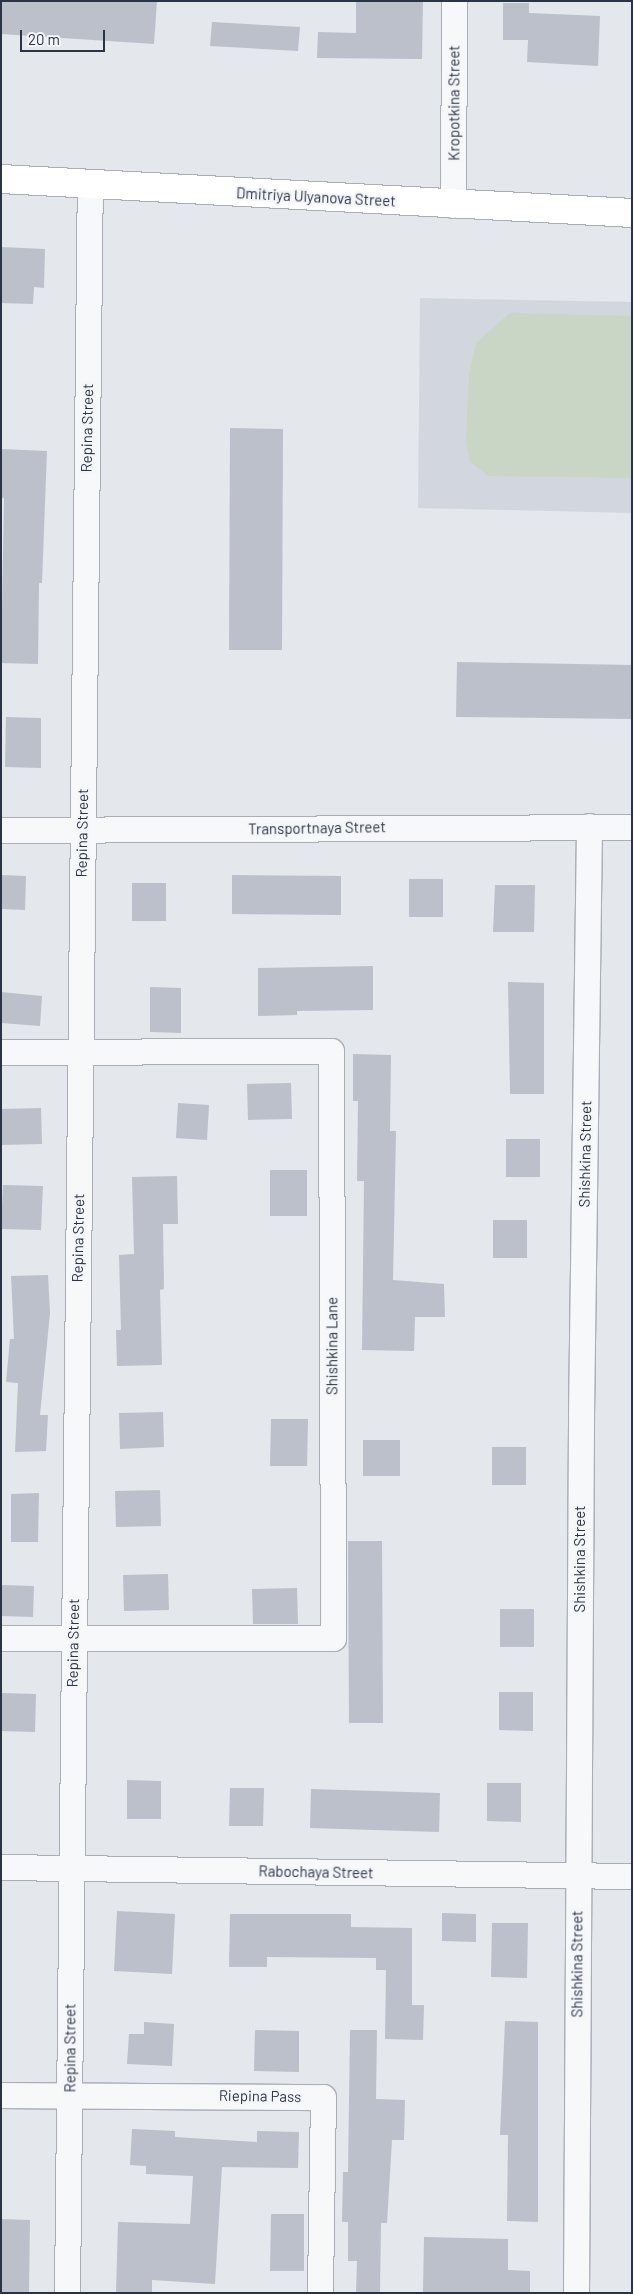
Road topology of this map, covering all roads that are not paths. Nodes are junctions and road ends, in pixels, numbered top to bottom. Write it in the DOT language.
graph roads {
  1 [pos="454,1"];
  2 [pos="1,179"];
  3 [pos="90,184"];
  4 [pos="453,205"];
  5 [pos="632,213"];
  6 [pos="589,826"];
  7 [pos="632,827"];
  8 [pos="1,830"];
  9 [pos="82,830"];
  10 [pos="1,1052"];
  11 [pos="80,1052"];
  12 [pos="1,1638"];
  13 [pos="73,1638"];
  14 [pos="1,1867"];
  15 [pos="71,1868"];
  16 [pos="578,1876"];
  17 [pos="632,1876"];
  18 [pos="69,2094"];
  19 [pos="1,2095"];
  20 [pos="68,2293"];
  21 [pos="320,2293"];
  22 [pos="576,2293"];
  1 -- 4 [label="street, Kropotkina Street"];
  2 -- 3 [label="street, Dmitriya Ulyanova Street"];
  3 -- 4 [label="street, Dmitriya Ulyanova Street"];
  3 -- 9 [label="street, Repina Street"];
  4 -- 5 [label="street, Dmitriya Ulyanova Street"];
  6 -- 7 [label="street, Transportnaya Street"];
  6 -- 9 [label="street, Transportnaya Street"];
  6 -- 16 [label="street, Shishkina Street"];
  8 -- 9 [label="street, Transportnaya Street"];
  9 -- 11 [label="street, Repina Street"];
  10 -- 11 [label="street, Shishkina Lane"];
  11 -- 13 [label="street, Repina Street"];
  11 -- 13 [label="street, Shishkina Lane"];
  12 -- 13 [label="street, Shishkina Lane"];
  13 -- 15 [label="street, Repina Street"];
  14 -- 15 [label="street, Rabochaya Street"];
  15 -- 16 [label="street, Rabochaya Street"];
  15 -- 18 [label="street, Repina Street"];
  16 -- 17 [label="street, Rabochaya Street"];
  16 -- 22 [label="street, Shishkina Street"];
  18 -- 19 [label="street, Riepina Pass"];
  18 -- 20 [label="street, Repina Street"];
  18 -- 21 [label="street, Riepina Pass"];
}
